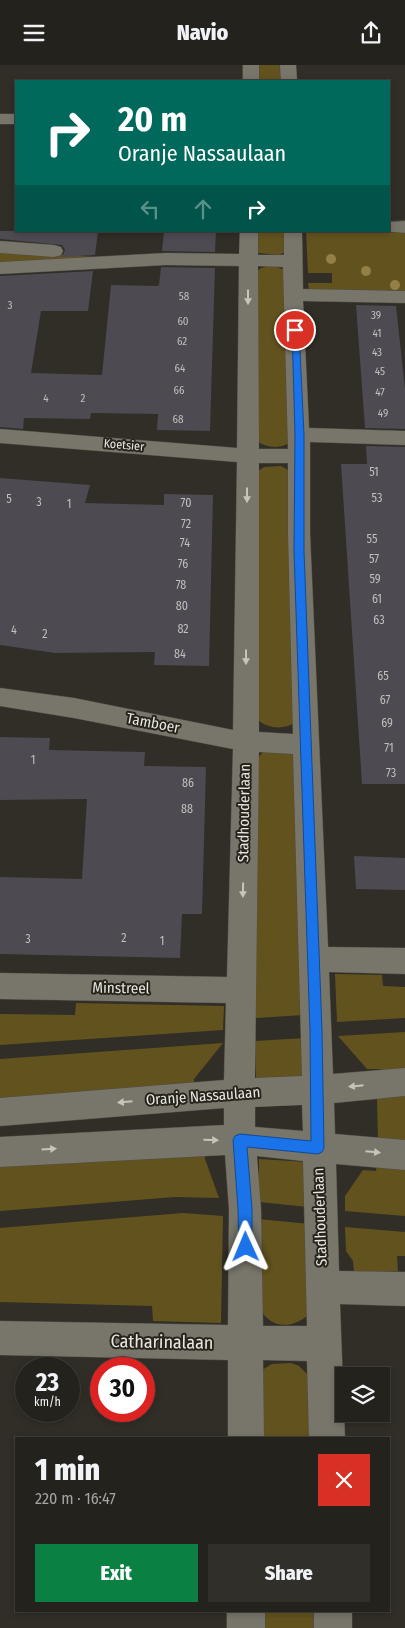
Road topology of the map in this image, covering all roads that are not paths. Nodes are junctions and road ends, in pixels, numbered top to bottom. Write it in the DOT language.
graph roads {
  1 [pos="251,65"];
  2 [pos="288,65"];
  3 [pos="251,80"];
  4 [pos="289,80"];
  5 [pos="0,119"];
  6 [pos="15,119"];
  7 [pos="390,227"];
  8 [pos="405,227"];
  9 [pos="250,232"];
  10 [pos="293,232"];
  11 [pos="0,247"];
  12 [pos="166,259"];
  13 [pos="249,261"];
  14 [pos="293,261"];
  15 [pos="0,269"];
  16 [pos="293,295"];
  17 [pos="405,297"];
  18 [pos="0,436"];
  19 [pos="405,438"];
  20 [pos="299,446"];
  21 [pos="247,456"];
  22 [pos="0,697"];
  23 [pos="246,742"];
  24 [pos="306,744"];
  25 [pos="314,959"];
  26 [pos="405,961"];
  27 [pos="0,987"];
  28 [pos="241,990"];
  29 [pos="405,1082"];
  30 [pos="317,1090"];
  31 [pos="239,1093"];
  32 [pos="0,1112"];
  33 [pos="240,1140"];
  34 [pos="318,1148"];
  35 [pos="0,1152"];
  36 [pos="405,1155"];
  37 [pos="322,1287"];
  38 [pos="405,1289"];
  39 [pos="0,1338"];
  40 [pos="246,1343"];
  41 [pos="324,1344"];
  42 [pos="246,1437"];
  43 [pos="327,1437"];
  44 [pos="246,1612"];
  45 [pos="333,1612"];
  46 [pos="246,1628"];
  47 [pos="333,1628"];
  1 -- 3 [label="street"];
  2 -- 4 [label="street"];
  5 -- 6 [label="street"];
  7 -- 8 [label="street"];
  9 -- 13 [label="street, Stadhouderlaan"];
  10 -- 14 [label="street, Stadhouderlaan"];
  11 -- 12 [label="street"];
  12 -- 13 [label="street"];
  12 -- 15 [label="street"];
  13 -- 14 [label="street"];
  13 -- 21 [label="street, Stadhouderlaan, one-way"];
  14 -- 16 [label="street, Stadhouderlaan"];
  16 -- 17 [label="street"];
  16 -- 20 [label="street, Stadhouderlaan"];
  18 -- 21 [label="street, Koetsier"];
  19 -- 20 [label="street"];
  20 -- 21 [label="street"];
  20 -- 24 [label="street, Stadhouderlaan"];
  21 -- 23 [label="street, Stadhouderlaan, one-way"];
  22 -- 23 [label="street, Tamboer"];
  23 -- 24 [label="street, Tamboer"];
  23 -- 28 [label="street, Stadhouderlaan, one-way"];
  24 -- 25 [label="street, Stadhouderlaan"];
  25 -- 26 [label="street"];
  25 -- 30 [label="street, Stadhouderlaan"];
  27 -- 28 [label="street, Minstreel"];
  28 -- 31 [label="street, Stadhouderlaan"];
  29 -- 30 [label="street, Oranje Nassaulaan, one-way"];
  30 -- 31 [label="street, Oranje Nassaulaan"];
  30 -- 34 [label="street, Stadhouderlaan"];
  31 -- 32 [label="street, Oranje Nassaulaan, one-way"];
  31 -- 33 [label="street, Stadhouderlaan"];
  33 -- 34 [label="street"];
  35 -- 33 [label="street, one-way"];
  33 -- 40 [label="street, Stadhouderlaan"];
  34 -- 36 [label="street, one-way"];
  34 -- 37 [label="street, Stadhouderlaan"];
  37 -- 38 [label="street"];
  37 -- 41 [label="street, Stadhouderlaan"];
  39 -- 40 [label="street, Catharinalaan"];
  40 -- 41 [label="street, Catharinalaan"];
  40 -- 42 [label="street, Stadhouderlaan"];
  41 -- 43 [label="street, Stadhouderlaan"];
  44 -- 46 [label="street"];
  45 -- 47 [label="street"];
}
